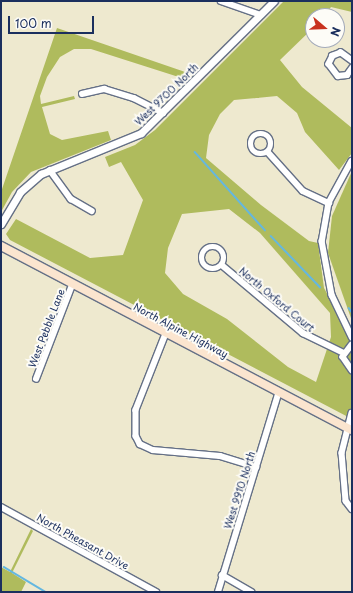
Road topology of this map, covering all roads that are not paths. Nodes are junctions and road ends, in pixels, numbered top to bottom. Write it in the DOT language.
graph roads {
  1 [pos="221,1"];
  2 [pos="274,1"];
  3 [pos="261,15"];
  4 [pos="352,61"];
  5 [pos="351,72"];
  6 [pos="82,94"];
  7 [pos="163,113"];
  8 [pos="268,152"];
  9 [pos="352,161"];
  10 [pos="50,170"];
  11 [pos="329,203"];
  12 [pos="92,211"];
  13 [pos="1,224"];
  14 [pos="1,246"];
  15 [pos="222,265"];
  16 [pos="72,285"];
  17 [pos="166,334"];
  18 [pos="352,337"];
  19 [pos="352,345"];
  20 [pos="344,353"];
  21 [pos="352,370"];
  22 [pos="36,379"];
  23 [pos="278,394"];
  24 [pos="352,413"];
  25 [pos="351,428"];
  26 [pos="256,467"];
  27 [pos="1,507"];
  28 [pos="352,509"];
  29 [pos="222,575"];
  30 [pos="156,592"];
  31 [pos="218,592"];
  32 [pos="251,592"];
  1 -- 3 [label="street"];
  2 -- 3 [label="street, West 9700 North"];
  3 -- 7 [label="street, West 9700 North"];
  4 -- 5 [label="street"];
  6 -- 7 [label="street"];
  7 -- 10 [label="street, West 9700 North"];
  8 -- 11 [label="street"];
  9 -- 11 [label="street"];
  10 -- 12 [label="street"];
  10 -- 13 [label="street, West 9700 North"];
  11 -- 18 [label="street"];
  14 -- 16 [label="main road, North Alpine Highway"];
  15 -- 15 [label="street"];
  15 -- 20 [label="street, North Oxford Court"];
  16 -- 17 [label="main road, North Alpine Highway"];
  16 -- 22 [label="street, West Pebble Lane"];
  17 -- 23 [label="main road, North Alpine Highway"];
  17 -- 26 [label="street"];
  19 -- 20 [label="street"];
  20 -- 21 [label="street"];
  23 -- 25 [label="main road, North Alpine Highway"];
  23 -- 26 [label="street, West 9910 North"];
  24 -- 25 [label="street"];
  25 -- 28 [label="street"];
  26 -- 29 [label="street, West 9910 North"];
  27 -- 30 [label="street, North Pheasant Drive"];
  29 -- 31 [label="street, West 9910 North"];
  29 -- 32 [label="street"];
}
